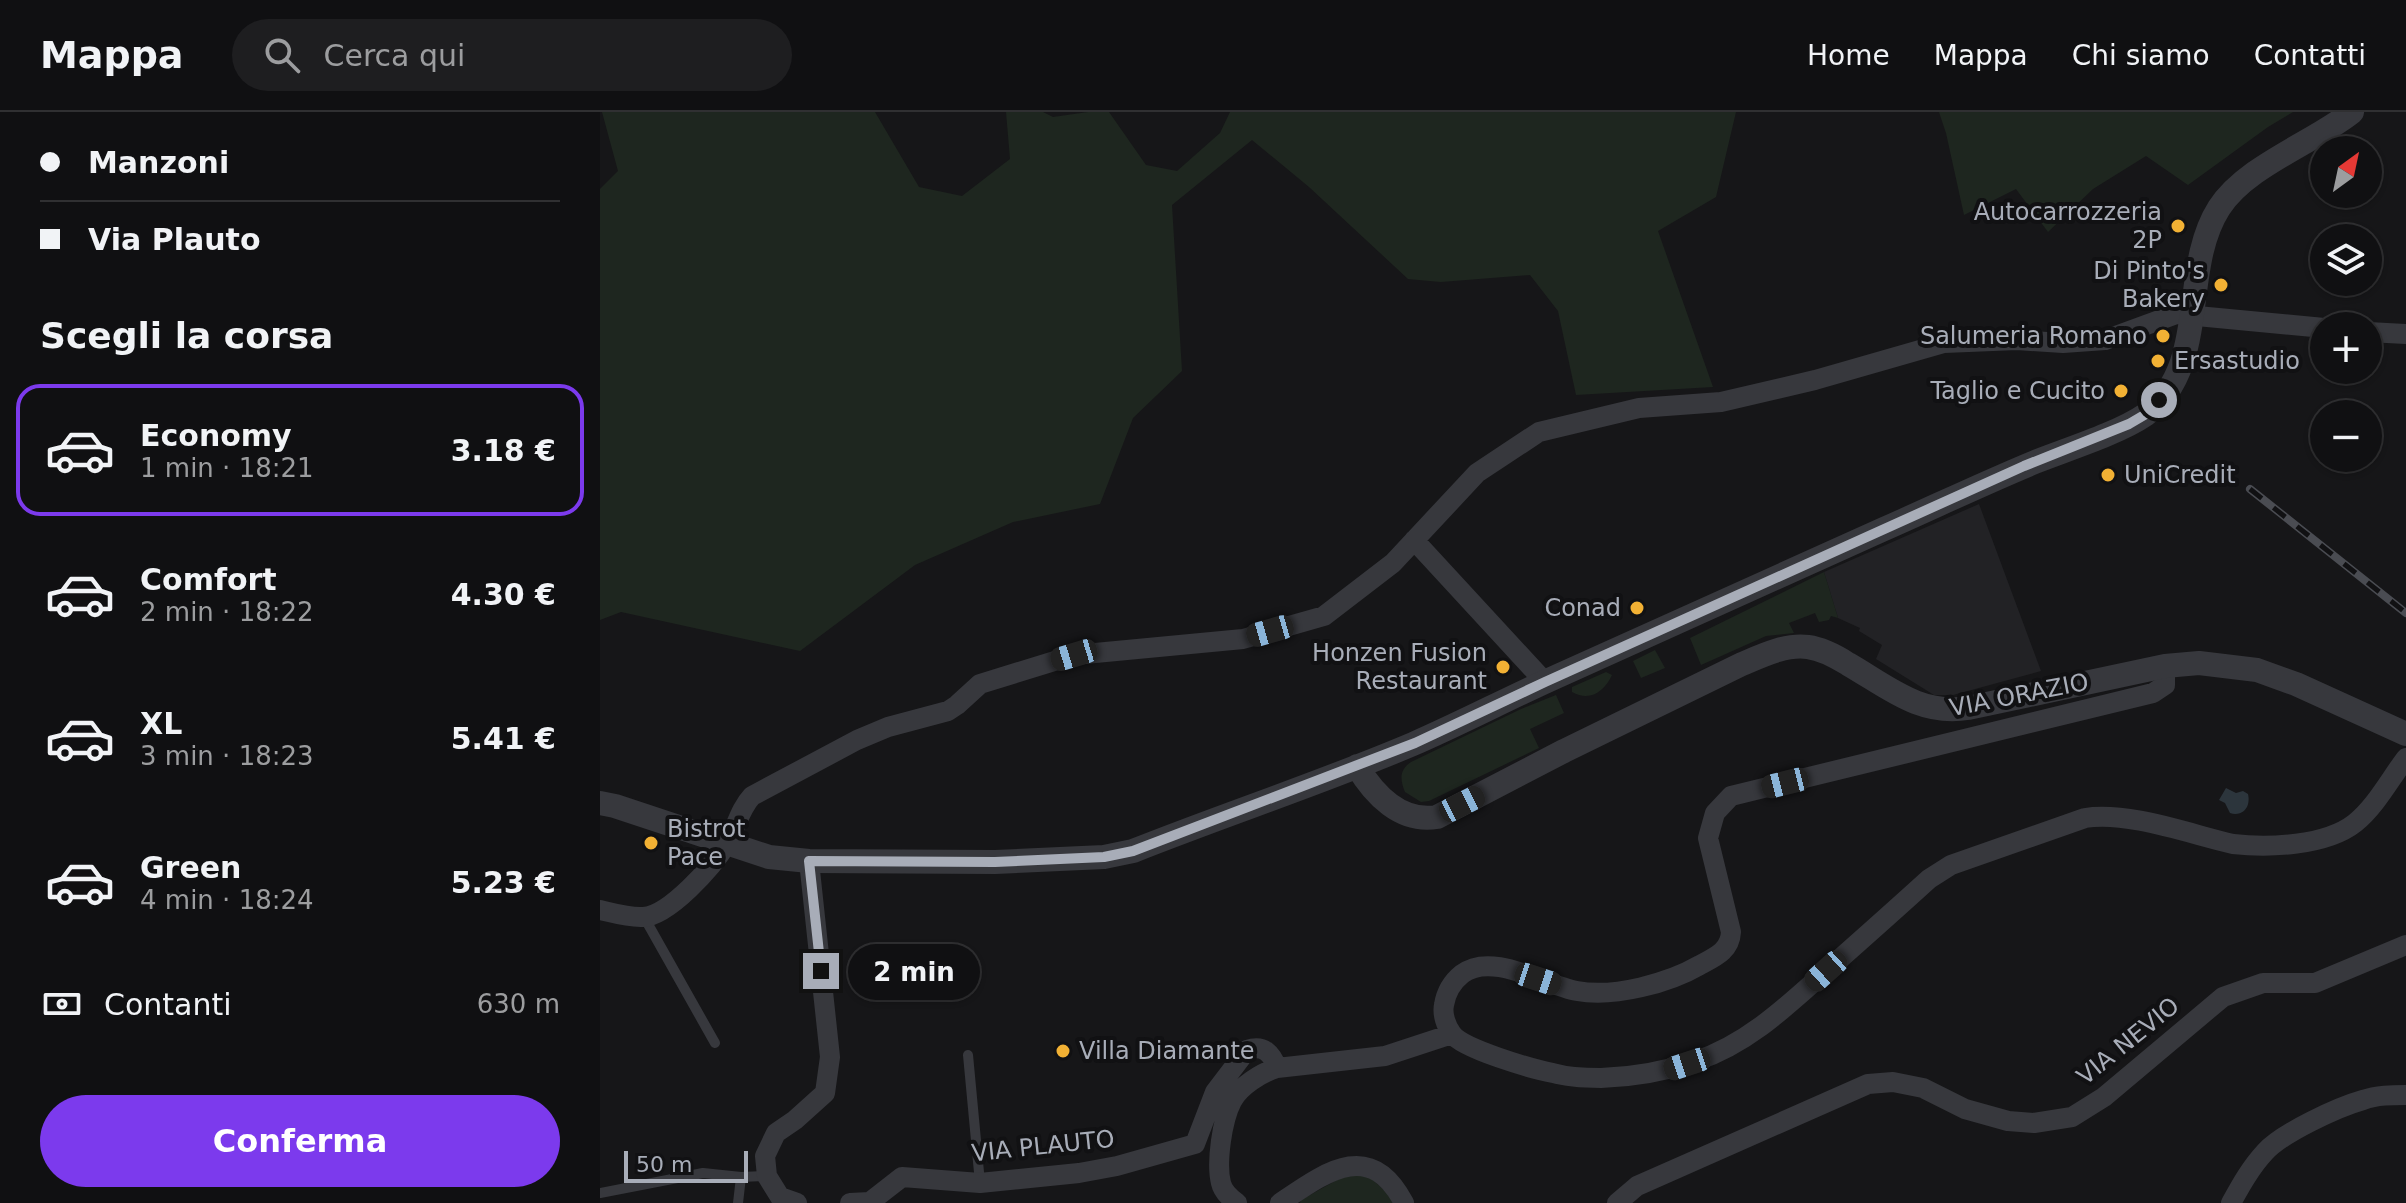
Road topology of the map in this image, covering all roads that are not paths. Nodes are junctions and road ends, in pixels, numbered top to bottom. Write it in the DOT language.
graph roads {
  1 [pos="2352,112"];
  2 [pos="2192,316"];
  3 [pos="2310,327"];
  4 [pos="2382,333"];
  5 [pos="2406,334"];
  6 [pos="1414,540"];
  7 [pos="2165,666"];
  8 [pos="1545,682"];
  9 [pos="2406,734"];
  10 [pos="2406,758"];
  11 [pos="1357,766"];
  12 [pos="600,803"];
  13 [pos="726,845"];
  14 [pos="809,861"];
  15 [pos="600,910"];
  16 [pos="644,917"];
  17 [pos="2406,945"];
  18 [pos="1452,1034"];
  19 [pos="715,1043"];
  20 [pos="968,1055"];
  21 [pos="1277,1068"];
  22 [pos="2406,1095"];
  23 [pos="767,1176"];
  24 [pos="741,1177"];
  25 [pos="980,1183"];
  26 [pos="600,1193"];
  27 [pos="738,1203"];
  28 [pos="797,1203"];
  29 [pos="850,1203"];
  30 [pos="1237,1203"];
  31 [pos="1280,1203"];
  32 [pos="1404,1203"];
  33 [pos="1617,1203"];
  34 [pos="2231,1203"];
  1 -- 2 [label="street"];
  2 -- 3 [label="street"];
  2 -- 6 [label="street"];
  2 -- 8 [label="street"];
  4 -- 5 [label="street"];
  6 -- 8 [label="street"];
  6 -- 13 [label="street"];
  7 -- 9 [label="street, VIA ORAZIO"];
  7 -- 11 [label="street, VIA ORAZIO"];
  7 -- 18 [label="street"];
  8 -- 11 [label="street"];
  10 -- 18 [label="street"];
  11 -- 14 [label="street"];
  12 -- 13 [label="street"];
  13 -- 14 [label="street"];
  13 -- 16 [label="street"];
  14 -- 23 [label="street"];
  15 -- 16 [label="street"];
  16 -- 19 [label="lane"];
  17 -- 33 [label="street, VIA NEVIO"];
  18 -- 21 [label="street"];
  20 -- 25 [label="lane"];
  21 -- 25 [label="street, VIA PLAUTO"];
  21 -- 30 [label="street"];
  22 -- 34 [label="street"];
  23 -- 24 [label="lane"];
  23 -- 28 [label="street"];
  24 -- 26 [label="lane"];
  24 -- 27 [label="lane"];
  25 -- 29 [label="street, VIA PLAUTO"];
  31 -- 32 [label="street"];
}
